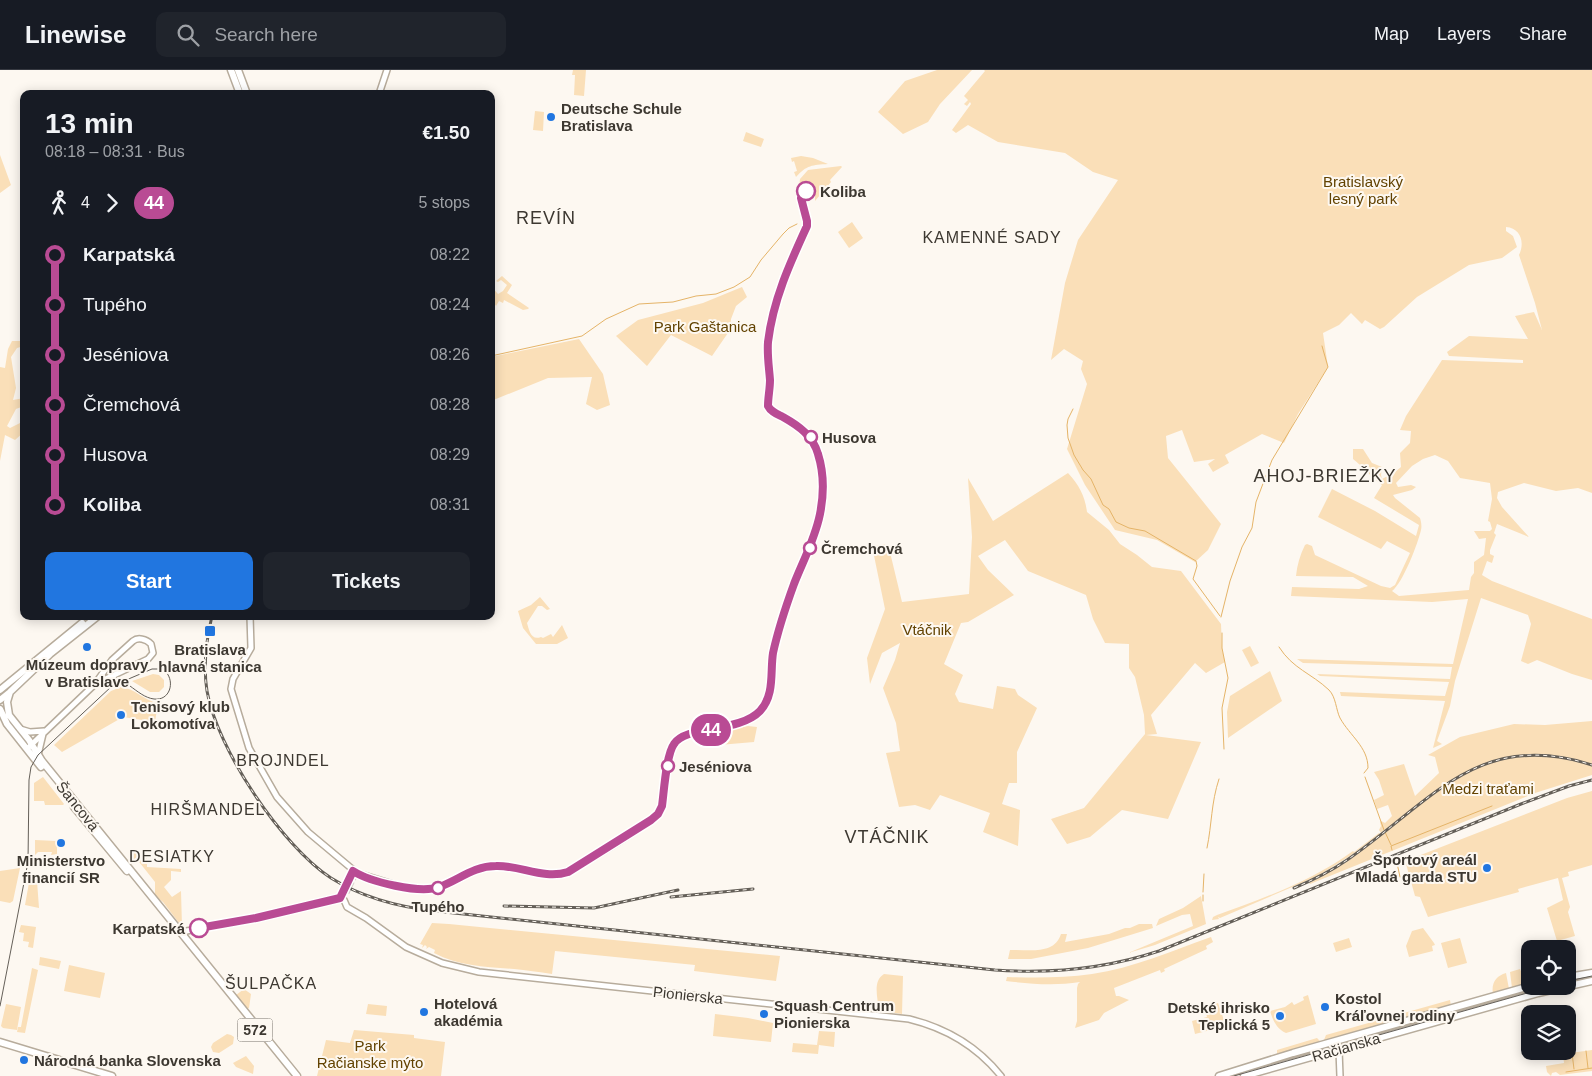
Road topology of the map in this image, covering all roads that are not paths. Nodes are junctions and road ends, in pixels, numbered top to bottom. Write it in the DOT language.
graph roads {
  1 [pos="231,70"];
  2 [pos="238,70"];
  3 [pos="387,70"];
  4 [pos="238,90"];
  5 [pos="246,90"];
  6 [pos="380,90"];
  7 [pos="807,221"];
  8 [pos="87,620"];
  9 [pos="93,620"];
  10 [pos="250,620"];
  11 [pos="95,684"];
  12 [pos="2,688"];
  13 [pos="10,692"];
  14 [pos="0,699"];
  15 [pos="0,708"];
  16 [pos="9,715"];
  17 [pos="0,719"];
  18 [pos="7,724"];
  19 [pos="20,729"];
  20 [pos="44,731"];
  21 [pos="29,746"];
  22 [pos="38,754"];
  23 [pos="345,892"];
  24 [pos="342,899"];
  25 [pos="192,930"];
  26 [pos="178,932"];
  27 [pos="188,941"];
  28 [pos="1592,973"];
  29 [pos="1576,976"];
  30 [pos="1592,981"];
  31 [pos="1521,989"];
  32 [pos="0,1042"];
  33 [pos="1339,1050"];
  34 [pos="104,1075"];
  35 [pos="112,1076"];
  36 [pos="292,1076"];
  37 [pos="297,1076"];
  38 [pos="1001,1076"];
  39 [pos="1219,1076"];
  40 [pos="1244,1076"];
  41 [pos="1340,1076"];
  1 -- 4 [label="main road"];
  2 -- 5 [label="main road"];
  3 -- 6 [label="street"];
  7 -- 10 [label="street"];
  8 -- 12 [label="main road"];
  9 -- 13 [label="main road"];
  11 -- 11 [label="street"];
  11 -- 20 [label="street"];
  12 -- 14 [label="main road"];
  13 -- 14 [label="main road"];
  13 -- 16 [label="main road"];
  15 -- 16 [label="main road, Šancová"];
  15 -- 18 [label="main road, Šancová / 572"];
  16 -- 19 [label="main road, Šancová / 572"];
  17 -- 18 [label="main road, Šancová"];
  18 -- 21 [label="main road, Šancová / 572"];
  19 -- 20 [label="street"];
  19 -- 21 [label="main road, Šancová / 572"];
  20 -- 21 [label="street"];
  20 -- 22 [label="street"];
  21 -- 22 [label="main road, Šancová / 572"];
  21 -- 26 [label="main road, Šancová / 572"];
  22 -- 26 [label="main road, Šancová / 572"];
  23 -- 24 [label="street"];
  24 -- 25 [label="street"];
  24 -- 38 [label="street, Pionierska"];
  25 -- 26 [label="street"];
  25 -- 27 [label="street"];
  26 -- 27 [label="main road, Šancová / 572"];
  26 -- 36 [label="main road, Šancová / 572"];
  27 -- 37 [label="main road, Šancová / 572"];
  28 -- 29 [label="main road"];
  30 -- 33 [label="main road, Račianska"];
  31 -- 39 [label="main road, Račianska"];
  32 -- 34 [label="main road"];
  33 -- 40 [label="main road, Račianska"];
  33 -- 41 [label="street"];
  34 -- 35 [label="main road"];
}
